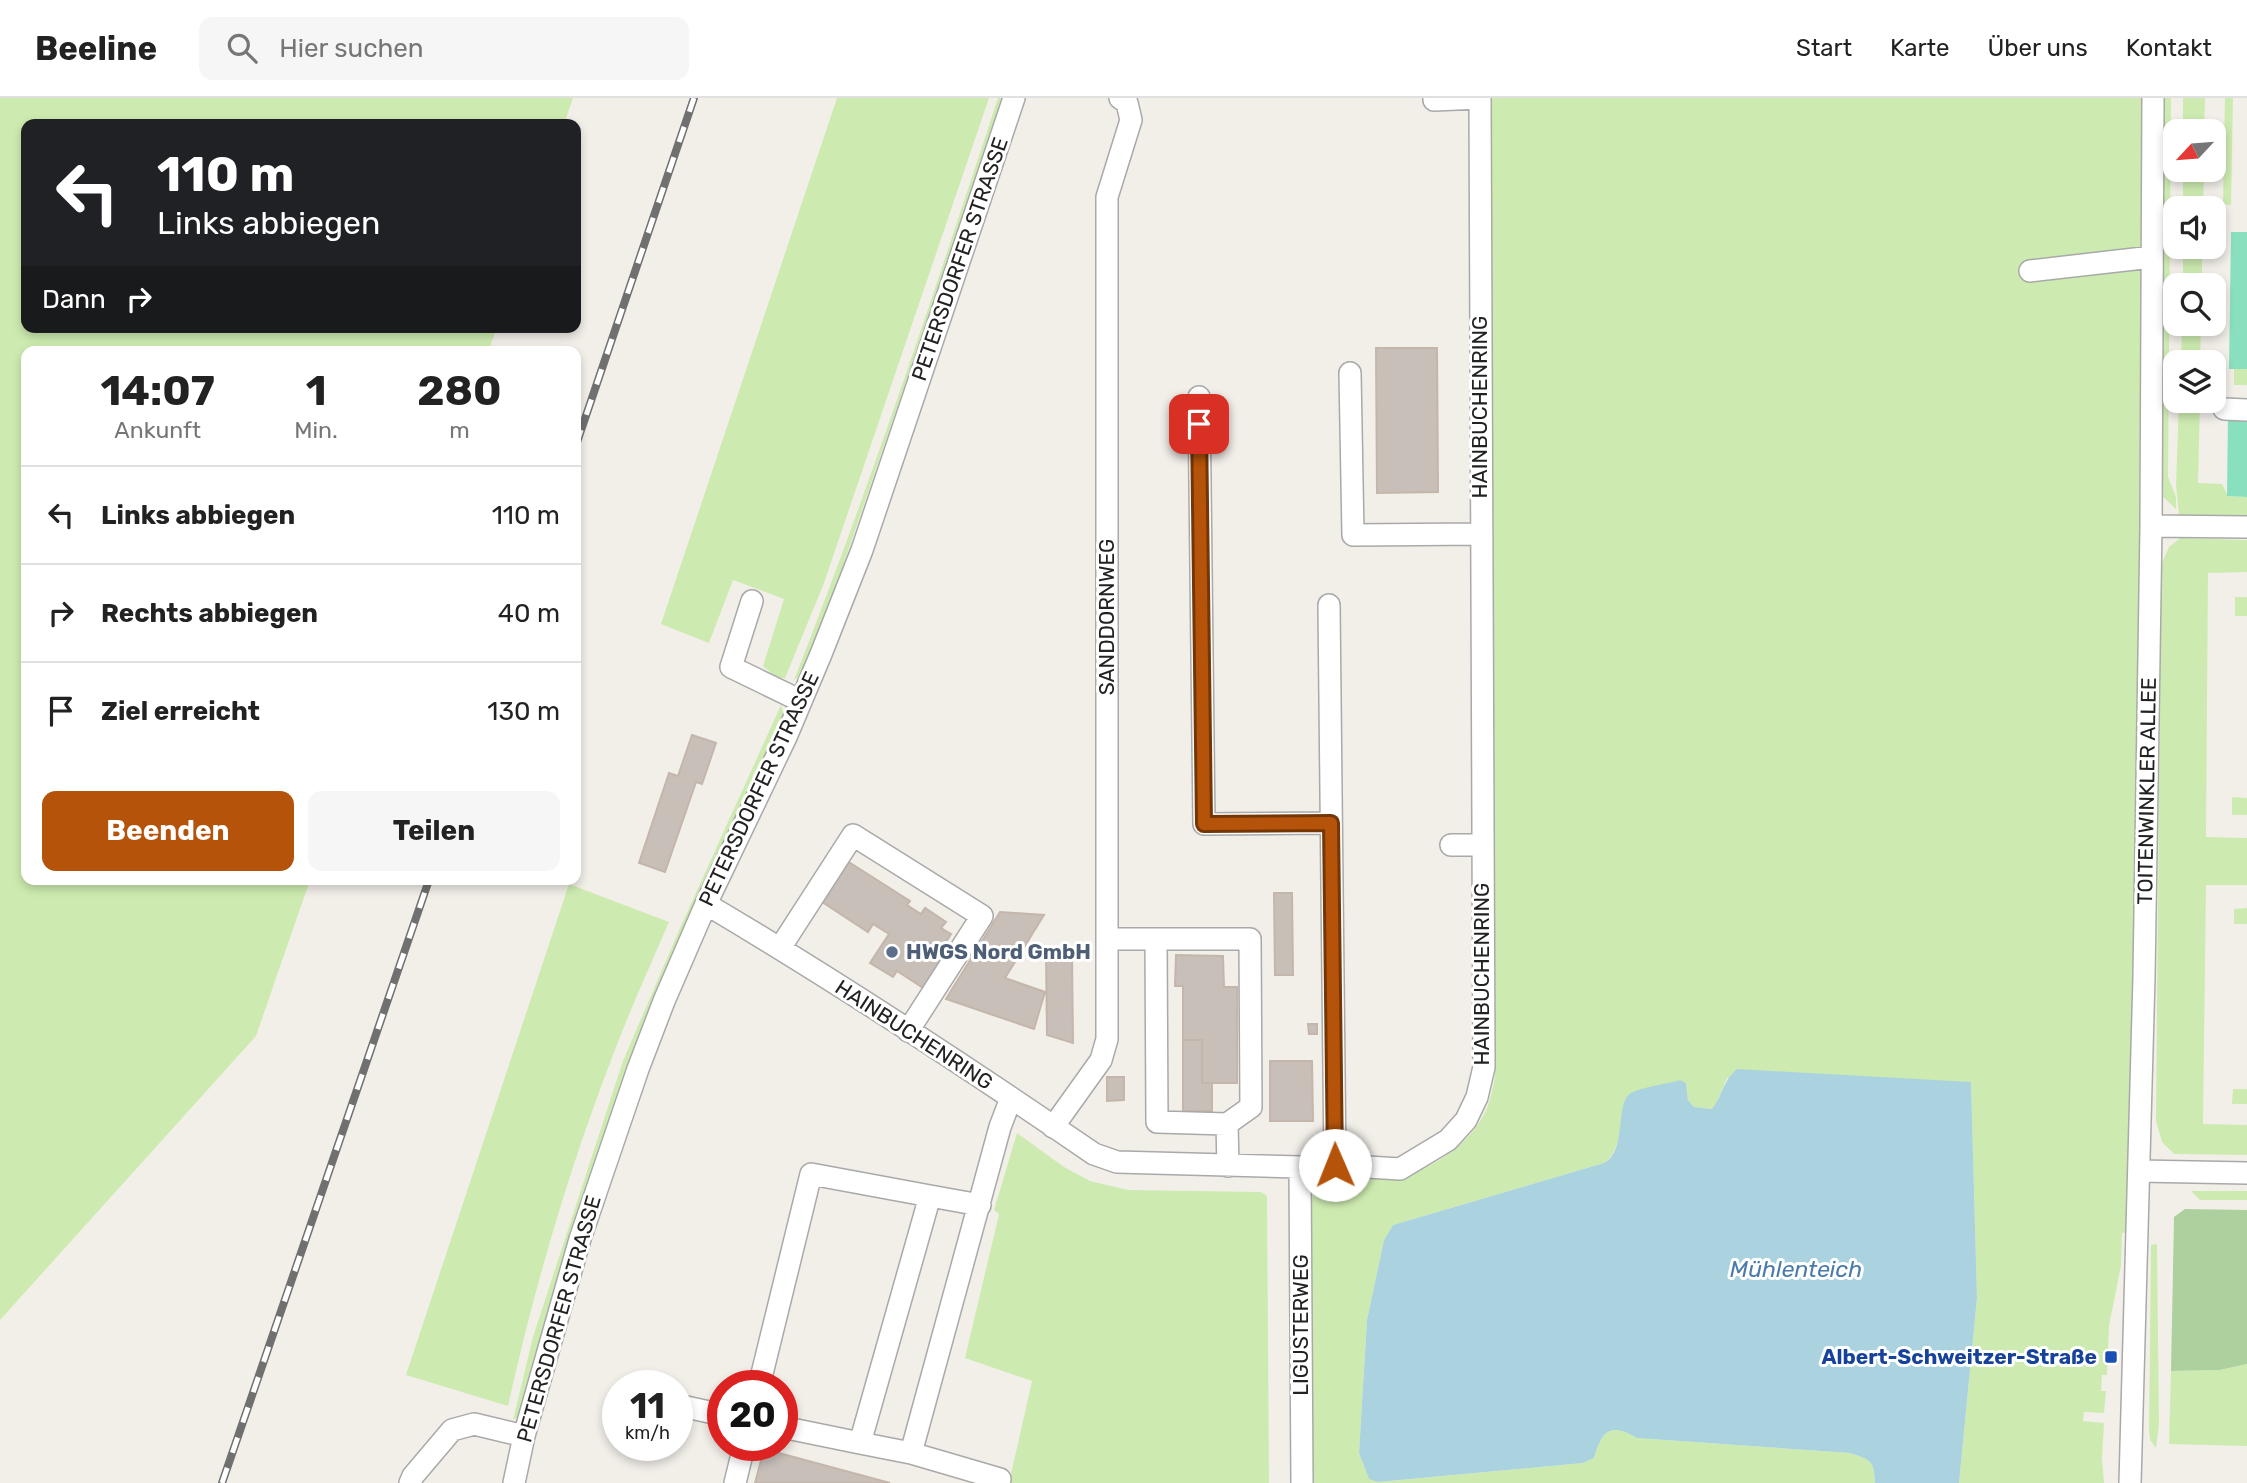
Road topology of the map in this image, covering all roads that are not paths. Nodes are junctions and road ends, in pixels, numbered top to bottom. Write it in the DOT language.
graph roads {
  1 [pos="1014,98"];
  2 [pos="1434,98"];
  3 [pos="1480,98"];
  4 [pos="2153,98"];
  5 [pos="1124,100"];
  6 [pos="2152,257"];
  7 [pos="2030,271"];
  8 [pos="1350,373"];
  9 [pos="1199,397"];
  10 [pos="2226,410"];
  11 [pos="2247,410"];
  12 [pos="2151,526"];
  13 [pos="2247,527"];
  14 [pos="1481,534"];
  15 [pos="752,601"];
  16 [pos="1329,605"];
  17 [pos="801,701"];
  18 [pos="1331,823"];
  19 [pos="1451,845"];
  20 [pos="1483,845"];
  21 [pos="706,904"];
  22 [pos="1107,939"];
  23 [pos="1156,939"];
  24 [pos="780,948"];
  25 [pos="908,1031"];
  26 [pos="1011,1098"];
  27 [pos="1227,1124"];
  28 [pos="1053,1126"];
  29 [pos="1335,1165"];
  30 [pos="1228,1166"];
  31 [pos="1300,1167"];
  32 [pos="2139,1171"];
  33 [pos="2247,1174"];
  34 [pos="930,1196"];
  35 [pos="981,1205"];
  36 [pos="763,1370"];
  37 [pos="798,1430"];
  38 [pos="524,1436"];
  39 [pos="860,1443"];
  40 [pos="911,1453"];
  41 [pos="740,1461"];
  42 [pos="410,1483"];
  43 [pos="514,1483"];
  44 [pos="735,1483"];
  45 [pos="999,1483"];
  46 [pos="1302,1483"];
  47 [pos="2130,1483"];
  1 -- 17 [label="street, PETERSDORFER STRASSE"];
  2 -- 3 [label="street"];
  3 -- 14 [label="street, HAINBUCHENRING"];
  4 -- 6 [label="street, TOITENWINKLER ALLEE"];
  5 -- 22 [label="street, SANDDORNWEG"];
  6 -- 7 [label="street"];
  6 -- 12 [label="street, TOITENWINKLER ALLEE"];
  8 -- 14 [label="street"];
  9 -- 18 [label="street"];
  10 -- 11 [label="street"];
  12 -- 13 [label="street"];
  12 -- 32 [label="street, TOITENWINKLER ALLEE"];
  14 -- 20 [label="street, HAINBUCHENRING"];
  15 -- 17 [label="street"];
  16 -- 18 [label="street"];
  17 -- 21 [label="street, PETERSDORFER STRASSE"];
  18 -- 29 [label="street"];
  19 -- 20 [label="street"];
  20 -- 29 [label="street, HAINBUCHENRING"];
  21 -- 24 [label="street, HAINBUCHENRING"];
  21 -- 38 [label="street, PETERSDORFER STRASSE"];
  22 -- 23 [label="street"];
  22 -- 28 [label="street, SANDDORNWEG"];
  23 -- 27 [label="street"];
  23 -- 27 [label="street"];
  24 -- 25 [label="street, HAINBUCHENRING"];
  24 -- 25 [label="street"];
  25 -- 26 [label="street, HAINBUCHENRING"];
  26 -- 28 [label="street, HAINBUCHENRING"];
  26 -- 35 [label="street"];
  27 -- 30 [label="street"];
  28 -- 30 [label="street, HAINBUCHENRING"];
  29 -- 31 [label="street, HAINBUCHENRING"];
  30 -- 31 [label="street, HAINBUCHENRING"];
  31 -- 46 [label="street, LIGUSTERWEG"];
  32 -- 33 [label="street"];
  32 -- 47 [label="street, TOITENWINKLER ALLEE"];
  34 -- 35 [label="street"];
  34 -- 36 [label="street"];
  34 -- 39 [label="street"];
  35 -- 40 [label="street"];
  37 -- 39 [label="street"];
  38 -- 42 [label="street"];
  38 -- 43 [label="street, PETERSDORFER STRASSE"];
  39 -- 40 [label="street"];
  40 -- 45 [label="street"];
  41 -- 44 [label="street"];
}
